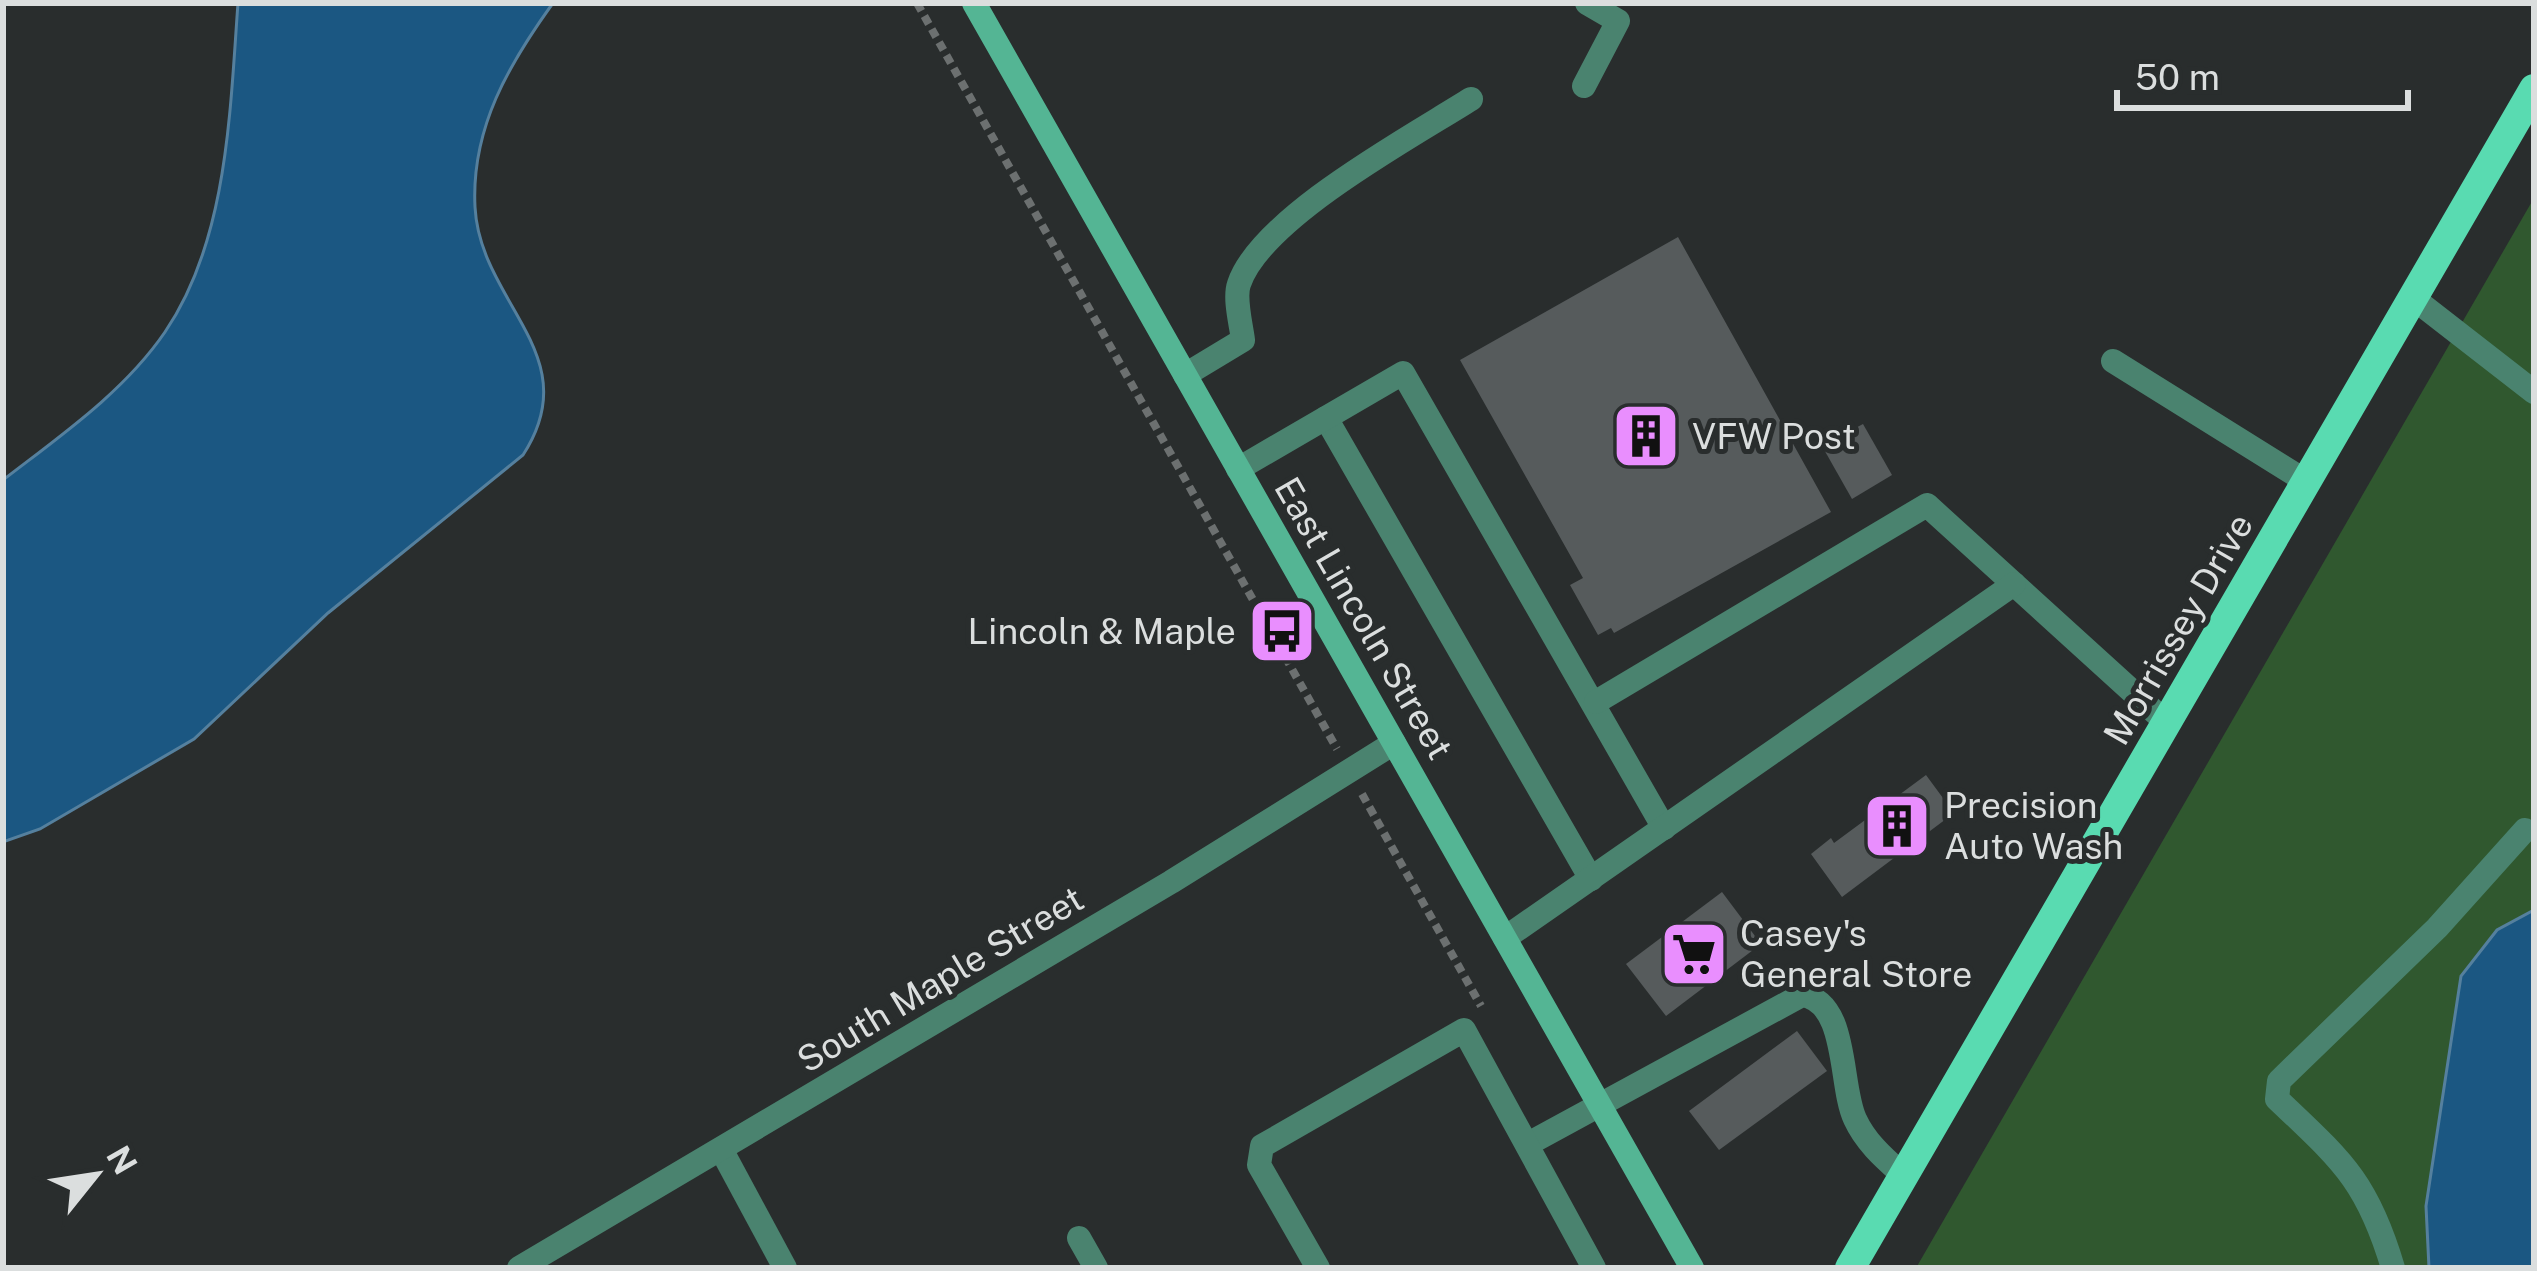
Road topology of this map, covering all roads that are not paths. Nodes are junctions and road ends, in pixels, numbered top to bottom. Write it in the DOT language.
graph roads {
  1 [pos="974,3"];
  2 [pos="1587,3"];
  3 [pos="1584,86"];
  4 [pos="2534,89"];
  5 [pos="1471,99"];
  6 [pos="2413,298"];
  7 [pos="2114,361"];
  8 [pos="1184,375"];
  9 [pos="2534,392"];
  10 [pos="1326,418"];
  11 [pos="1238,469"];
  12 [pos="2307,482"];
  13 [pos="2014,584"];
  14 [pos="1597,701"];
  15 [pos="2168,724"];
  16 [pos="1394,742"];
  17 [pos="1664,828"];
  18 [pos="2525,830"];
  19 [pos="1591,879"];
  20 [pos="1504,938"];
  21 [pos="1600,1106"];
  22 [pos="1528,1144"];
  23 [pos="722,1151"];
  24 [pos="1904,1176"];
  25 [pos="1079,1238"];
  26 [pos="518,1268"];
  27 [pos="785,1268"];
  28 [pos="1096,1268"];
  29 [pos="1318,1268"];
  30 [pos="1594,1268"];
  31 [pos="1692,1268"];
  32 [pos="1850,1268"];
  33 [pos="2393,1268"];
  1 -- 8 [label="main road, East Lincoln Street"];
  2 -- 3 [label="street"];
  4 -- 6 [label="main road, Morrissey Drive"];
  5 -- 8 [label="street"];
  6 -- 9 [label="street"];
  6 -- 12 [label="main road, Morrissey Drive"];
  7 -- 12 [label="street"];
  8 -- 11 [label="main road, East Lincoln Street"];
  10 -- 11 [label="street"];
  10 -- 14 [label="street"];
  10 -- 19 [label="street"];
  11 -- 16 [label="main road, East Lincoln Street"];
  12 -- 15 [label="main road, Morrissey Drive"];
  13 -- 14 [label="street"];
  13 -- 15 [label="street"];
  13 -- 17 [label="street"];
  14 -- 17 [label="street"];
  15 -- 24 [label="main road, Morrissey Drive"];
  16 -- 20 [label="main road, East Lincoln Street"];
  16 -- 23 [label="street, South Maple Street"];
  17 -- 19 [label="street"];
  18 -- 33 [label="street"];
  19 -- 20 [label="street"];
  20 -- 21 [label="main road, East Lincoln Street"];
  21 -- 22 [label="street"];
  21 -- 24 [label="street"];
  21 -- 31 [label="main road, East Lincoln Street"];
  22 -- 29 [label="street"];
  22 -- 30 [label="street"];
  23 -- 26 [label="street, South Maple Street"];
  23 -- 27 [label="street"];
  24 -- 32 [label="main road, Morrissey Drive"];
  25 -- 28 [label="street"];
}
